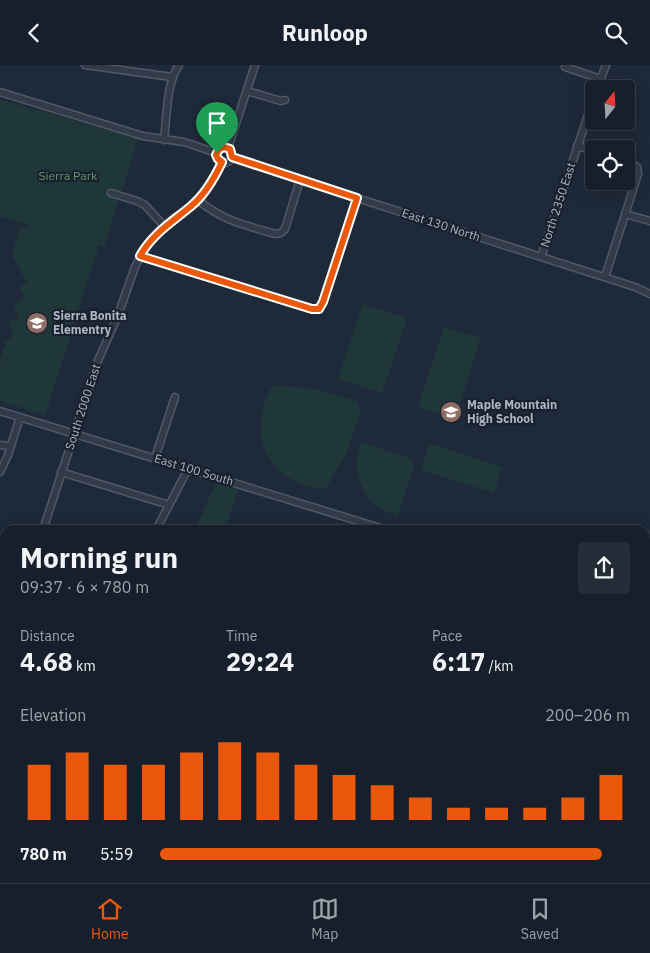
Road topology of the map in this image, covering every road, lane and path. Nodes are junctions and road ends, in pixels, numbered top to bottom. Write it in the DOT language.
graph roads {
  1 [pos="86,65"];
  2 [pos="179,65"];
  3 [pos="255,65"];
  4 [pos="606,65"];
  5 [pos="565,67"];
  6 [pos="172,77"];
  7 [pos="601,79"];
  8 [pos="0,91"];
  9 [pos="247,91"];
  10 [pos="285,100"];
  11 [pos="585,125"];
  12 [pos="164,140"];
  13 [pos="578,146"];
  14 [pos="228,148"];
  15 [pos="585,148"];
  16 [pos="217,153"];
  17 [pos="232,157"];
  18 [pos="222,162"];
  19 [pos="635,166"];
  20 [pos="300,179"];
  21 [pos="635,183"];
  22 [pos="633,190"];
  23 [pos="110,193"];
  24 [pos="357,198"];
  25 [pos="198,200"];
  26 [pos="625,214"];
  27 [pos="650,221"];
  28 [pos="164,227"];
  29 [pos="140,256"];
  30 [pos="542,257"];
  31 [pos="605,277"];
  32 [pos="650,294"];
  33 [pos="175,397"];
  34 [pos="0,411"];
  35 [pos="20,417"];
  36 [pos="74,433"];
  37 [pos="0,445"];
  38 [pos="11,446"];
  39 [pos="155,458"];
  40 [pos="188,469"];
  41 [pos="0,472"];
  42 [pos="61,472"];
  43 [pos="168,505"];
  44 [pos="45,525"];
  45 [pos="158,525"];
  46 [pos="371,525"];
  1 -- 6 [label="street"];
  2 -- 6 [label="street"];
  3 -- 9 [label="street"];
  4 -- 7 [label="street"];
  5 -- 7 [label="street"];
  6 -- 12 [label="street"];
  8 -- 12 [label="street"];
  9 -- 10 [label="street"];
  9 -- 14 [label="street"];
  11 -- 13 [label="street, North 2350 East"];
  12 -- 16 [label="street"];
  13 -- 15 [label="street"];
  13 -- 30 [label="street, North 2350 East"];
  14 -- 16 [label="street"];
  14 -- 17 [label="street"];
  16 -- 18 [label="street"];
  17 -- 18 [label="street"];
  17 -- 20 [label="street, East 130 North"];
  18 -- 25 [label="street, South 2000 East"];
  19 -- 21 [label="street"];
  20 -- 24 [label="street, East 130 North"];
  20 -- 25 [label="street"];
  22 -- 26 [label="street"];
  23 -- 28 [label="street"];
  24 -- 29 [label="street"];
  24 -- 30 [label="street, East 130 North"];
  25 -- 28 [label="street, South 2000 East"];
  26 -- 27 [label="street"];
  26 -- 31 [label="street"];
  28 -- 29 [label="street, South 2000 East"];
  29 -- 36 [label="street, South 2000 East"];
  30 -- 31 [label="street, East 130 North"];
  31 -- 32 [label="street, East 130 North"];
  33 -- 39 [label="street"];
  34 -- 35 [label="street, East 100 South"];
  35 -- 36 [label="street, East 100 South"];
  35 -- 38 [label="street"];
  36 -- 39 [label="street, East 100 South"];
  36 -- 42 [label="street, South 2000 East"];
  37 -- 38 [label="street"];
  38 -- 41 [label="street"];
  39 -- 40 [label="street, East 100 South"];
  40 -- 43 [label="street"];
  40 -- 46 [label="street, East 100 South"];
  42 -- 43 [label="street"];
  42 -- 44 [label="street, South 2000 East"];
  43 -- 45 [label="street"];
}
